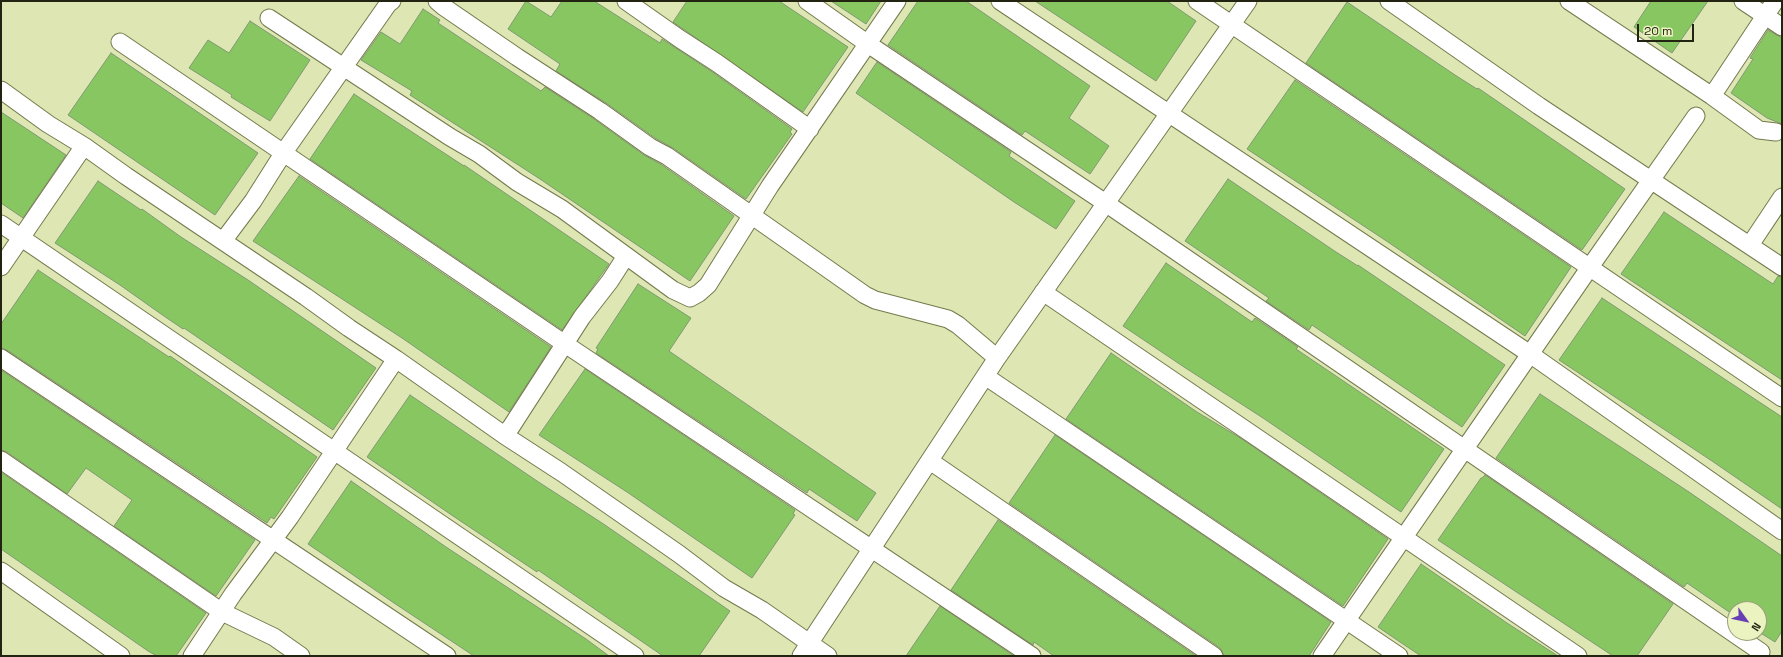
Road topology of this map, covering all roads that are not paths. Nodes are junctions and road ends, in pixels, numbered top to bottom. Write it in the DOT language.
graph roads {
  1 [pos="392,1"];
  2 [pos="437,1"];
  3 [pos="626,1"];
  4 [pos="807,1"];
  5 [pos="897,1"];
  6 [pos="1000,1"];
  7 [pos="1197,1"];
  8 [pos="1248,1"];
  9 [pos="1389,1"];
  10 [pos="1569,1"];
  11 [pos="1743,1"];
  12 [pos="1775,1"];
  13 [pos="1764,16"];
  14 [pos="269,18"];
  15 [pos="1232,25"];
  16 [pos="1782,27"];
  17 [pos="120,42"];
  18 [pos="868,44"];
  19 [pos="344,66"];
  20 [pos="1,90"];
  21 [pos="1712,96"];
  22 [pos="1169,114"];
  23 [pos="1696,116"];
  24 [pos="810,129"];
  25 [pos="1776,132"];
  26 [pos="84,146"];
  27 [pos="284,152"];
  28 [pos="1651,180"];
  29 [pos="1782,197"];
  30 [pos="1107,204"];
  31 [pos="752,216"];
  32 [pos="1,224"];
  33 [pos="21,238"];
  34 [pos="223,241"];
  35 [pos="1750,245"];
  36 [pos="626,256"];
  37 [pos="1590,267"];
  38 [pos="1782,267"];
  39 [pos="1,268"];
  40 [pos="1043,292"];
  41 [pos="565,344"];
  42 [pos="1530,354"];
  43 [pos="1,358"];
  44 [pos="997,358"];
  45 [pos="396,359"];
  46 [pos="985,376"];
  47 [pos="1782,398"];
  48 [pos="504,435"];
  49 [pos="1464,450"];
  50 [pos="334,451"];
  51 [pos="1,460"];
  52 [pos="930,461"];
  53 [pos="1782,531"];
  54 [pos="1404,538"];
  55 [pos="272,541"];
  56 [pos="873,548"];
  57 [pos="1,571"];
  58 [pos="222,612"];
  59 [pos="1346,622"];
  60 [pos="805,650"];
  61 [pos="1761,652"];
  62 [pos="293,654"];
  63 [pos="121,656"];
  64 [pos="192,656"];
  65 [pos="447,656"];
  66 [pos="635,656"];
  67 [pos="828,656"];
  68 [pos="1032,656"];
  69 [pos="1214,656"];
  70 [pos="1322,656"];
  71 [pos="1399,656"];
  72 [pos="1578,656"];
  1 -- 19 [label="street"];
  2 -- 31 [label="street"];
  3 -- 24 [label="street"];
  4 -- 18 [label="street"];
  5 -- 18 [label="street"];
  6 -- 22 [label="street"];
  7 -- 15 [label="street"];
  8 -- 15 [label="street"];
  9 -- 28 [label="street"];
  10 -- 21 [label="street"];
  11 -- 13 [label="street"];
  12 -- 13 [label="street"];
  13 -- 16 [label="street"];
  13 -- 21 [label="street"];
  14 -- 19 [label="street"];
  15 -- 22 [label="street"];
  15 -- 37 [label="street"];
  17 -- 27 [label="street"];
  18 -- 24 [label="street"];
  18 -- 30 [label="street"];
  19 -- 27 [label="street"];
  19 -- 36 [label="street"];
  20 -- 26 [label="street"];
  21 -- 25 [label="street"];
  22 -- 30 [label="street"];
  22 -- 42 [label="street"];
  23 -- 28 [label="street"];
  24 -- 31 [label="street"];
  26 -- 33 [label="street"];
  26 -- 34 [label="street"];
  27 -- 34 [label="street"];
  27 -- 41 [label="street"];
  28 -- 35 [label="street"];
  28 -- 37 [label="street"];
  29 -- 35 [label="street"];
  30 -- 40 [label="street"];
  30 -- 49 [label="street"];
  31 -- 36 [label="street"];
  31 -- 44 [label="street"];
  32 -- 33 [label="street"];
  33 -- 39 [label="street"];
  33 -- 50 [label="street"];
  34 -- 45 [label="street"];
  35 -- 38 [label="street"];
  36 -- 41 [label="street"];
  37 -- 42 [label="street"];
  37 -- 47 [label="street"];
  40 -- 44 [label="street"];
  40 -- 54 [label="street"];
  41 -- 48 [label="street"];
  41 -- 56 [label="street"];
  42 -- 49 [label="street"];
  42 -- 53 [label="street"];
  43 -- 55 [label="street"];
  44 -- 46 [label="street"];
  45 -- 48 [label="street"];
  45 -- 50 [label="street"];
  46 -- 52 [label="street"];
  46 -- 59 [label="street"];
  48 -- 60 [label="street"];
  49 -- 54 [label="street"];
  49 -- 61 [label="street"];
  50 -- 55 [label="street"];
  50 -- 66 [label="street"];
  51 -- 58 [label="street"];
  52 -- 56 [label="street"];
  52 -- 69 [label="street"];
  54 -- 59 [label="street"];
  54 -- 72 [label="street"];
  55 -- 58 [label="street"];
  55 -- 65 [label="street"];
  56 -- 60 [label="street"];
  56 -- 68 [label="street"];
  57 -- 63 [label="street"];
  58 -- 62 [label="street"];
  58 -- 64 [label="street"];
  59 -- 70 [label="street"];
  59 -- 71 [label="street"];
  60 -- 67 [label="street"];
}
